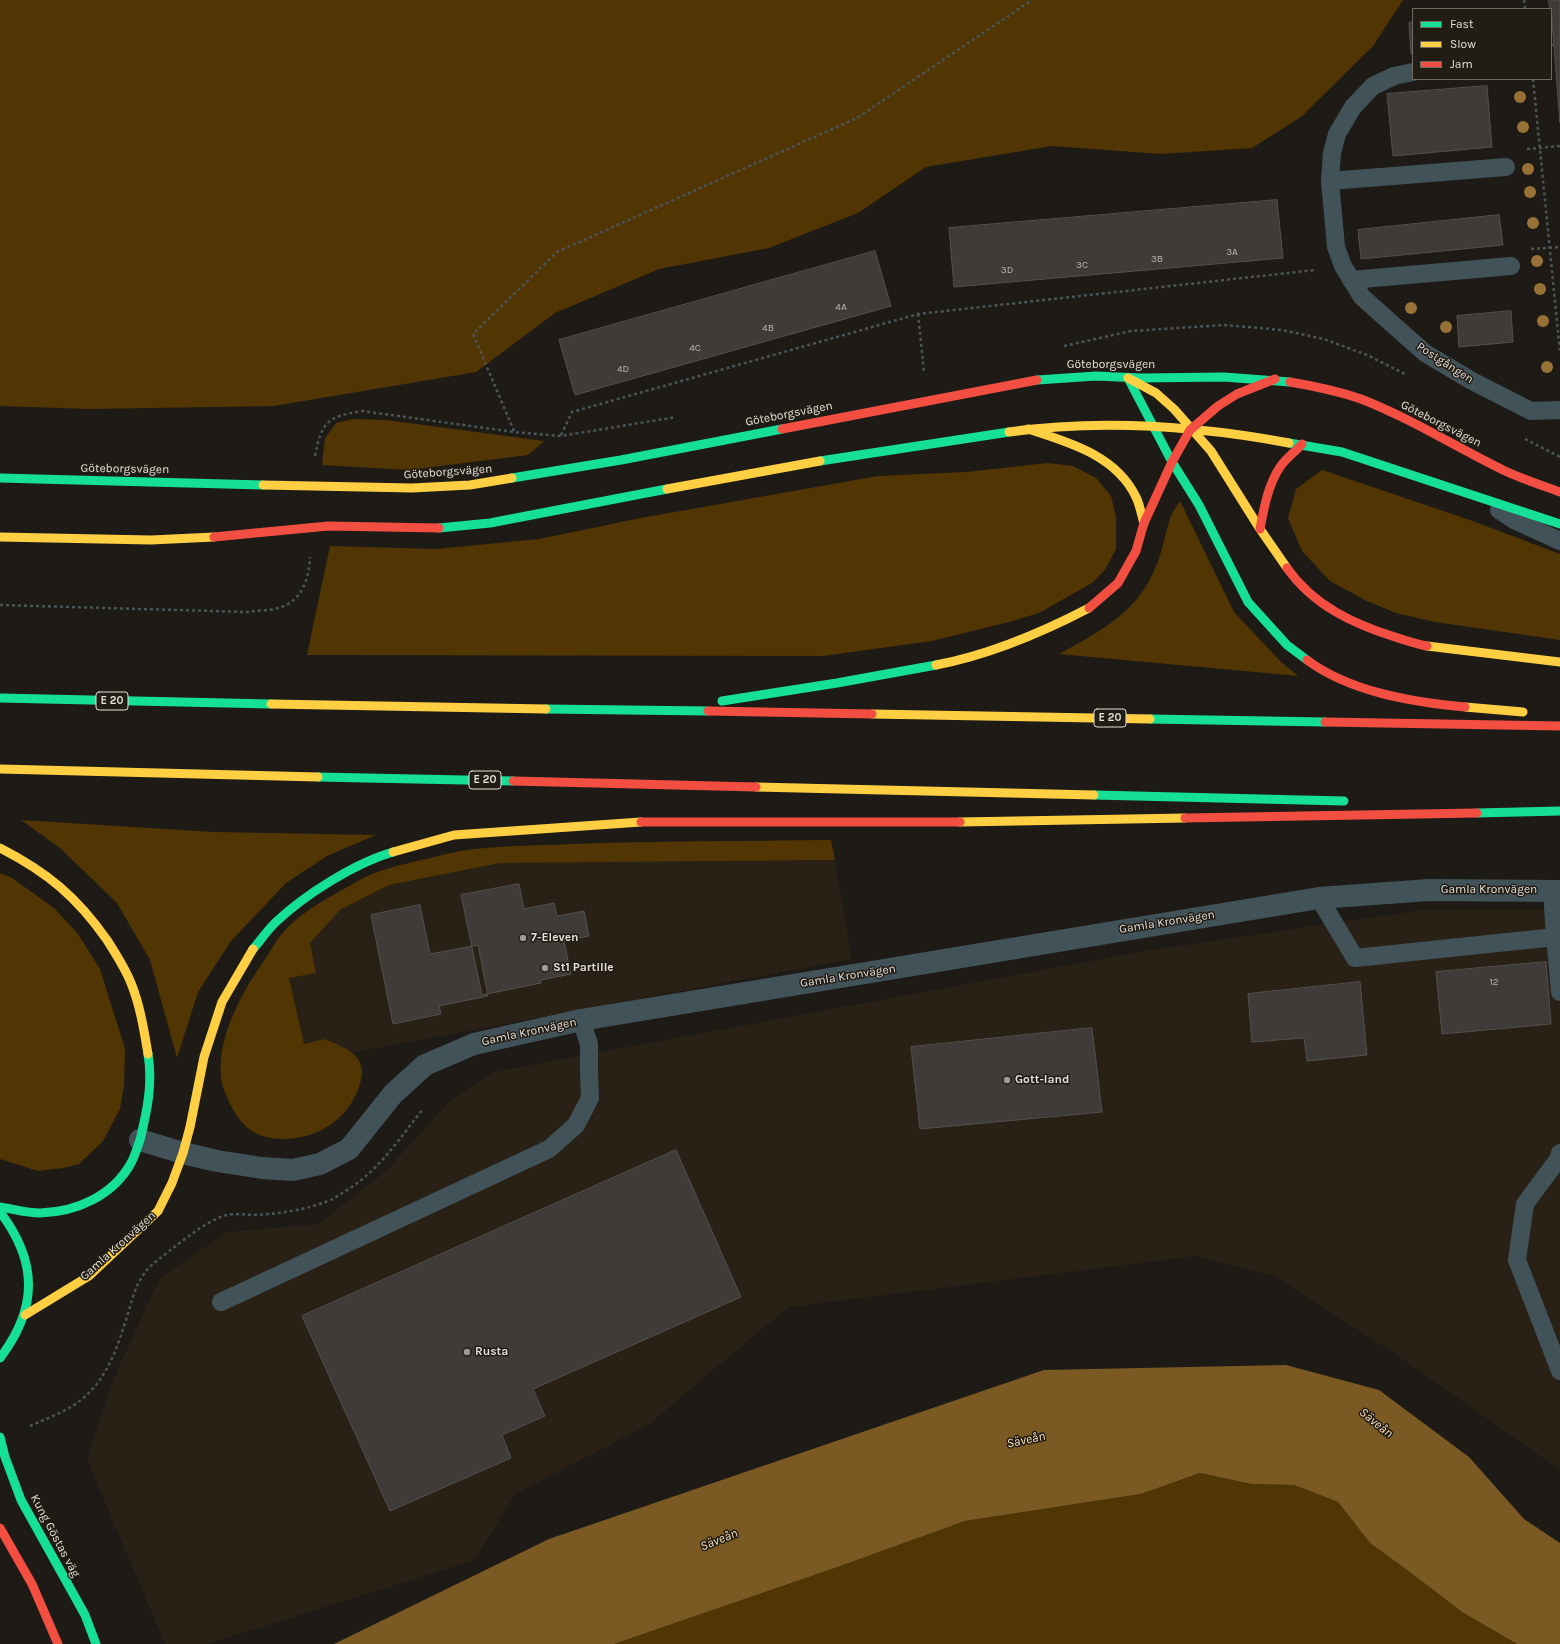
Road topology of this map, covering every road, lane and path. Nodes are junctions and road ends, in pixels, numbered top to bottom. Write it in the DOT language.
graph roads {
  1 [pos="1032,0"];
  2 [pos="1412,72"];
  3 [pos="1533,80"];
  4 [pos="1560,146"];
  5 [pos="1540,148"];
  6 [pos="1506,167"];
  7 [pos="1330,182"];
  8 [pos="1549,247"];
  9 [pos="1560,247"];
  10 [pos="1512,266"];
  11 [pos="1347,273"];
  12 [pos="918,314"];
  13 [pos="1560,352"];
  14 [pos="924,376"];
  15 [pos="1128,378"];
  16 [pos="1275,379"];
  17 [pos="1560,410"];
  18 [pos="1152,426"];
  19 [pos="1028,429"];
  20 [pos="1190,430"];
  21 [pos="514,432"];
  22 [pos="561,436"];
  23 [pos="1302,444"];
  24 [pos="1172,462"];
  25 [pos="0,478"];
  26 [pos="1560,492"];
  27 [pos="1482,498"];
  28 [pos="1144,523"];
  29 [pos="1560,524"];
  30 [pos="1260,530"];
  31 [pos="0,537"];
  32 [pos="1560,541"];
  33 [pos="310,554"];
  34 [pos="0,605"];
  35 [pos="1560,662"];
  36 [pos="0,698"];
  37 [pos="659,710"];
  38 [pos="1529,713"];
  39 [pos="1560,726"];
  40 [pos="0,769"];
  41 [pos="1356,801"];
  42 [pos="1498,803"];
  43 [pos="1560,803"];
  44 [pos="1560,811"];
  45 [pos="0,848"];
  46 [pos="1556,891"];
  47 [pos="1319,898"];
  48 [pos="1555,937"];
  49 [pos="1560,992"];
  50 [pos="581,1020"];
  51 [pos="428,1104"];
  52 [pos="140,1140"];
  53 [pos="183,1153"];
  54 [pos="1560,1153"];
  55 [pos="0,1207"];
  56 [pos="0,1212"];
  57 [pos="220,1302"];
  58 [pos="25,1315"];
  59 [pos="0,1358"];
  60 [pos="1560,1371"];
  61 [pos="30,1426"];
  62 [pos="0,1437"];
  63 [pos="0,1528"];
  64 [pos="58,1644"];
  65 [pos="96,1644"];
  1 -- 21 [label="path"];
  2 -- 7 [label="lane, Postgången"];
  3 -- 5 [label="path"];
  4 -- 5 [label="path"];
  5 -- 8 [label="path"];
  6 -- 7 [label="lane"];
  7 -- 11 [label="lane, Postgången"];
  8 -- 9 [label="path"];
  8 -- 13 [label="path"];
  10 -- 11 [label="lane"];
  11 -- 12 [label="path"];
  11 -- 17 [label="lane, Postgången"];
  12 -- 14 [label="path"];
  12 -- 22 [label="path"];
  15 -- 16 [label="main road, Göteborgsvägen"];
  15 -- 18 [label="main road"];
  15 -- 20 [label="main road"];
  15 -- 25 [label="main road, Göteborgsvägen"];
  16 -- 20 [label="main road"];
  16 -- 26 [label="main road, Göteborgsvägen"];
  18 -- 19 [label="main road"];
  18 -- 20 [label="main road"];
  18 -- 24 [label="main road"];
  19 -- 28 [label="main road"];
  19 -- 31 [label="main road"];
  20 -- 23 [label="main road"];
  20 -- 24 [label="main road"];
  20 -- 30 [label="main road"];
  23 -- 27 [label="main road"];
  23 -- 30 [label="main road"];
  24 -- 28 [label="main road"];
  24 -- 38 [label="main road"];
  27 -- 29 [label="main road"];
  27 -- 32 [label="lane"];
  28 -- 37 [label="main road"];
  30 -- 35 [label="main road"];
  33 -- 34 [label="path"];
  36 -- 37 [label="main road, E 20"];
  37 -- 39 [label="main road, E 20"];
  40 -- 41 [label="main road, E 20"];
  42 -- 43 [label="main road"];
  44 -- 53 [label="main road"];
  45 -- 52 [label="main road"];
  46 -- 47 [label="street, Gamla Kronvägen"];
  46 -- 48 [label="lane"];
  47 -- 48 [label="lane"];
  47 -- 50 [label="street, Gamla Kronvägen"];
  48 -- 49 [label="lane"];
  50 -- 53 [label="street, Gamla Kronvägen"];
  50 -- 57 [label="lane"];
  51 -- 61 [label="path"];
  52 -- 53 [label="street, Gamla Kronvägen"];
  52 -- 55 [label="main road"];
  53 -- 58 [label="main road, Gamla Kronvägen"];
  54 -- 60 [label="lane"];
  56 -- 58 [label="main road"];
  58 -- 59 [label="main road"];
  62 -- 65 [label="main road, Kung Göstas väg"];
  63 -- 64 [label="main road"];
}
